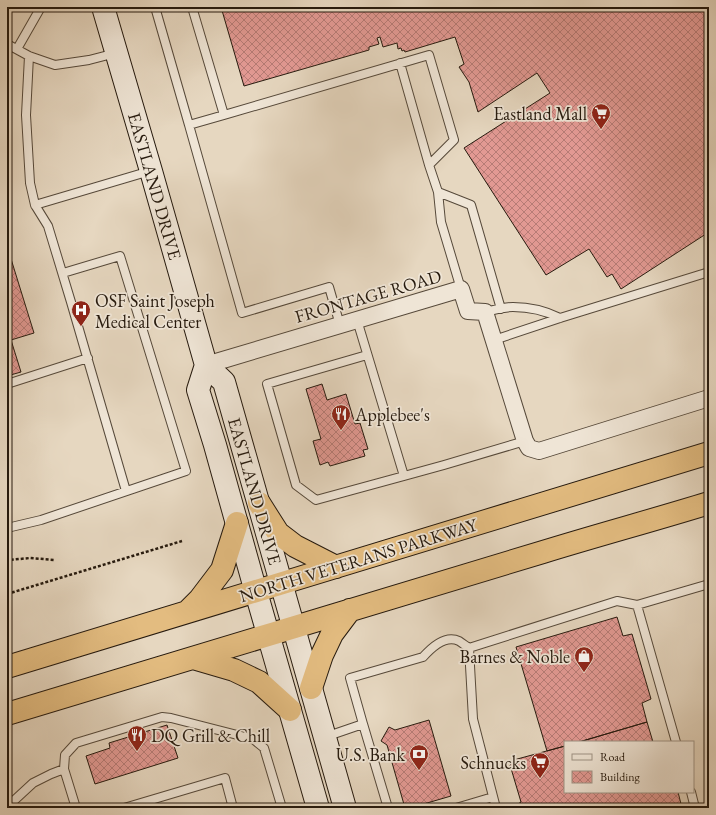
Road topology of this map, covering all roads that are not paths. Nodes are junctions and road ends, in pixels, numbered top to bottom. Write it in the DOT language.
graph roads {
  1 [pos="41,7"];
  2 [pos="103,7"];
  3 [pos="155,7"];
  4 [pos="192,7"];
  5 [pos="7,44"];
  6 [pos="17,50"];
  7 [pos="116,52"];
  8 [pos="29,56"];
  9 [pos="400,63"];
  10 [pos="224,115"];
  11 [pos="189,125"];
  12 [pos="429,165"];
  13 [pos="151,171"];
  14 [pos="438,192"];
  15 [pos="35,205"];
  16 [pos="709,272"];
  17 [pos="63,273"];
  18 [pos="461,289"];
  19 [pos="501,309"];
  20 [pos="485,312"];
  21 [pos="560,318"];
  22 [pos="357,320"];
  23 [pos="340,325"];
  24 [pos="494,340"];
  25 [pos="367,355"];
  26 [pos="88,358"];
  27 [pos="206,365"];
  28 [pos="7,384"];
  29 [pos="709,398"];
  30 [pos="525,441"];
  31 [pos="709,453"];
  32 [pos="404,476"];
  33 [pos="126,491"];
  34 [pos="259,503"];
  35 [pos="709,503"];
  36 [pos="237,523"];
  37 [pos="7,528"];
  38 [pos="336,567"];
  39 [pos="281,584"];
  40 [pos="709,584"];
  41 [pos="256,592"];
  42 [pos="636,605"];
  43 [pos="350,610"];
  44 [pos="187,612"];
  45 [pos="294,626"];
  46 [pos="268,634"];
  47 [pos="469,648"];
  48 [pos="193,658"];
  49 [pos="7,667"];
  50 [pos="311,688"];
  51 [pos="290,710"];
  52 [pos="7,714"];
  53 [pos="363,724"];
  54 [pos="325,737"];
  55 [pos="676,741"];
  56 [pos="64,769"];
  57 [pos="691,793"];
  58 [pos="493,797"];
  59 [pos="7,798"];
  60 [pos="17,798"];
  61 [pos="7,807"];
  62 [pos="76,808"];
  63 [pos="124,808"];
  64 [pos="233,808"];
  65 [pos="282,808"];
  66 [pos="318,808"];
  67 [pos="345,808"];
  68 [pos="388,808"];
  69 [pos="456,808"];
  70 [pos="496,808"];
  71 [pos="695,808"];
  1 -- 6 [label="lane"];
  2 -- 7 [label="main road, EASTLAND DRIVE"];
  3 -- 11 [label="lane"];
  4 -- 10 [label="lane"];
  5 -- 6 [label="lane"];
  6 -- 8 [label="lane"];
  7 -- 8 [label="lane"];
  7 -- 13 [label="main road, EASTLAND DRIVE"];
  8 -- 15 [label="lane"];
  9 -- 10 [label="lane"];
  9 -- 12 [label="lane"];
  9 -- 12 [label="lane"];
  10 -- 11 [label="lane"];
  11 -- 23 [label="lane"];
  12 -- 14 [label="lane"];
  13 -- 15 [label="lane"];
  13 -- 27 [label="main road, EASTLAND DRIVE"];
  14 -- 18 [label="lane"];
  14 -- 19 [label="lane"];
  15 -- 17 [label="lane"];
  16 -- 21 [label="lane"];
  17 -- 26 [label="lane"];
  17 -- 33 [label="lane"];
  18 -- 20 [label="street, FRONTAGE ROAD"];
  18 -- 22 [label="street, FRONTAGE ROAD"];
  19 -- 20 [label="lane"];
  19 -- 21 [label="lane"];
  20 -- 24 [label="street"];
  21 -- 24 [label="lane"];
  22 -- 23 [label="street, FRONTAGE ROAD"];
  22 -- 25 [label="lane"];
  23 -- 27 [label="street, FRONTAGE ROAD"];
  24 -- 30 [label="street"];
  25 -- 32 [label="lane"];
  25 -- 32 [label="lane"];
  26 -- 28 [label="lane"];
  26 -- 33 [label="lane"];
  27 -- 34 [label="main road, EASTLAND DRIVE"];
  27 -- 36 [label="main road, EASTLAND DRIVE"];
  29 -- 30 [label="street"];
  30 -- 32 [label="lane"];
  31 -- 38 [label="highway, NORTH VETERANS PARKWAY"];
  33 -- 37 [label="lane"];
  34 -- 38 [label="highway"];
  34 -- 39 [label="main road, EASTLAND DRIVE"];
  35 -- 43 [label="highway"];
  36 -- 41 [label="main road, EASTLAND DRIVE"];
  36 -- 44 [label="highway"];
  38 -- 39 [label="highway, NORTH VETERANS PARKWAY"];
  39 -- 41 [label="highway, NORTH VETERANS PARKWAY"];
  39 -- 45 [label="main road, EASTLAND DRIVE"];
  40 -- 42 [label="lane"];
  41 -- 44 [label="highway, NORTH VETERANS PARKWAY"];
  41 -- 46 [label="main road, EASTLAND DRIVE"];
  42 -- 47 [label="lane"];
  42 -- 55 [label="lane"];
  43 -- 45 [label="highway"];
  43 -- 50 [label="highway"];
  44 -- 49 [label="highway, NORTH VETERANS PARKWAY"];
  45 -- 46 [label="highway"];
  45 -- 50 [label="main road, EASTLAND DRIVE"];
  46 -- 48 [label="highway"];
  46 -- 51 [label="main road, EASTLAND DRIVE"];
  47 -- 53 [label="lane"];
  47 -- 58 [label="lane"];
  48 -- 51 [label="highway"];
  48 -- 52 [label="highway"];
  50 -- 54 [label="main road, EASTLAND DRIVE"];
  51 -- 66 [label="main road, EASTLAND DRIVE"];
  53 -- 54 [label="lane"];
  53 -- 68 [label="lane"];
  54 -- 67 [label="main road, EASTLAND DRIVE"];
  56 -- 60 [label="lane"];
  56 -- 62 [label="lane"];
  56 -- 65 [label="lane"];
  57 -- 71 [label="lane"];
  58 -- 69 [label="lane"];
  58 -- 70 [label="lane"];
  59 -- 60 [label="lane"];
  60 -- 61 [label="lane"];
  63 -- 64 [label="lane"];
}
